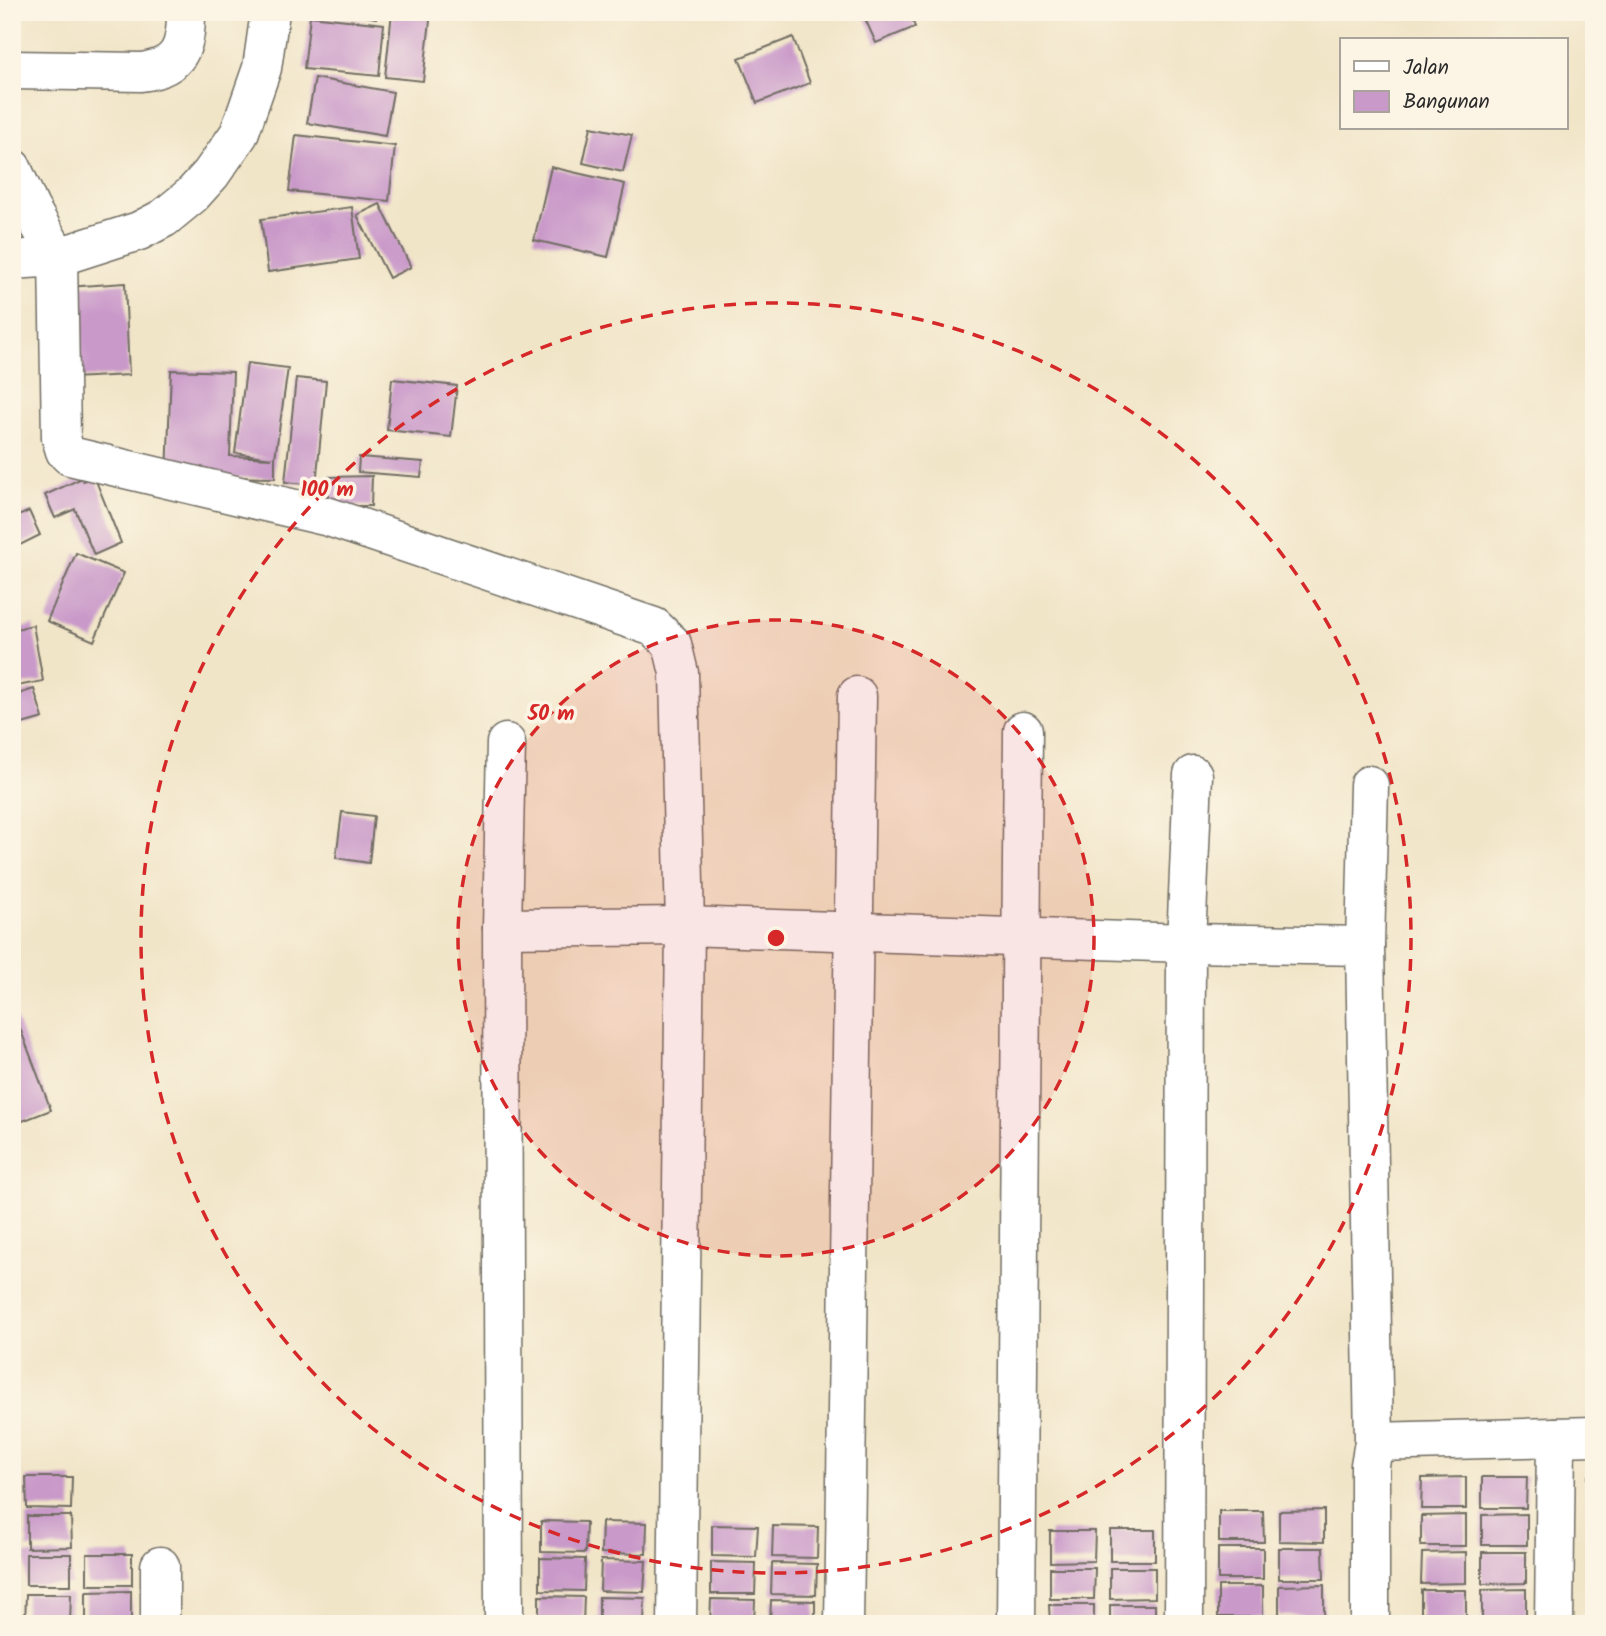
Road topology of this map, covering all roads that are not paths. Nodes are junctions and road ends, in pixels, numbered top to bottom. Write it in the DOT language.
graph roads {
  1 [pos="186,12"];
  2 [pos="270,12"];
  3 [pos="12,70"];
  4 [pos="12,168"];
  5 [pos="58,257"];
  6 [pos="12,260"];
  7 [pos="857,696"];
  8 [pos="1023,731"];
  9 [pos="506,743"];
  10 [pos="1193,775"];
  11 [pos="1369,785"];
  12 [pos="685,926"];
  13 [pos="502,928"];
  14 [pos="855,932"];
  15 [pos="1020,937"];
  16 [pos="1186,943"];
  17 [pos="1365,946"];
  18 [pos="1594,1436"];
  19 [pos="1556,1437"];
  20 [pos="1374,1443"];
  21 [pos="160,1566"];
  22 [pos="160,1624"];
  23 [pos="504,1624"];
  24 [pos="677,1624"];
  25 [pos="844,1624"];
  26 [pos="1016,1624"];
  27 [pos="1184,1624"];
  28 [pos="1370,1624"];
  29 [pos="1554,1624"];
  1 -- 3 [label="street"];
  2 -- 5 [label="street"];
  4 -- 5 [label="street"];
  5 -- 6 [label="street"];
  5 -- 12 [label="street"];
  7 -- 14 [label="street"];
  8 -- 15 [label="street"];
  9 -- 13 [label="street"];
  10 -- 16 [label="street"];
  11 -- 17 [label="street"];
  12 -- 13 [label="street"];
  12 -- 14 [label="street"];
  12 -- 24 [label="street"];
  13 -- 23 [label="street"];
  14 -- 15 [label="street"];
  14 -- 25 [label="street"];
  15 -- 16 [label="street"];
  15 -- 26 [label="street"];
  16 -- 17 [label="street"];
  16 -- 27 [label="street"];
  17 -- 20 [label="street"];
  18 -- 19 [label="street"];
  19 -- 20 [label="street"];
  19 -- 29 [label="street"];
  20 -- 28 [label="street"];
  21 -- 22 [label="street"];
}
